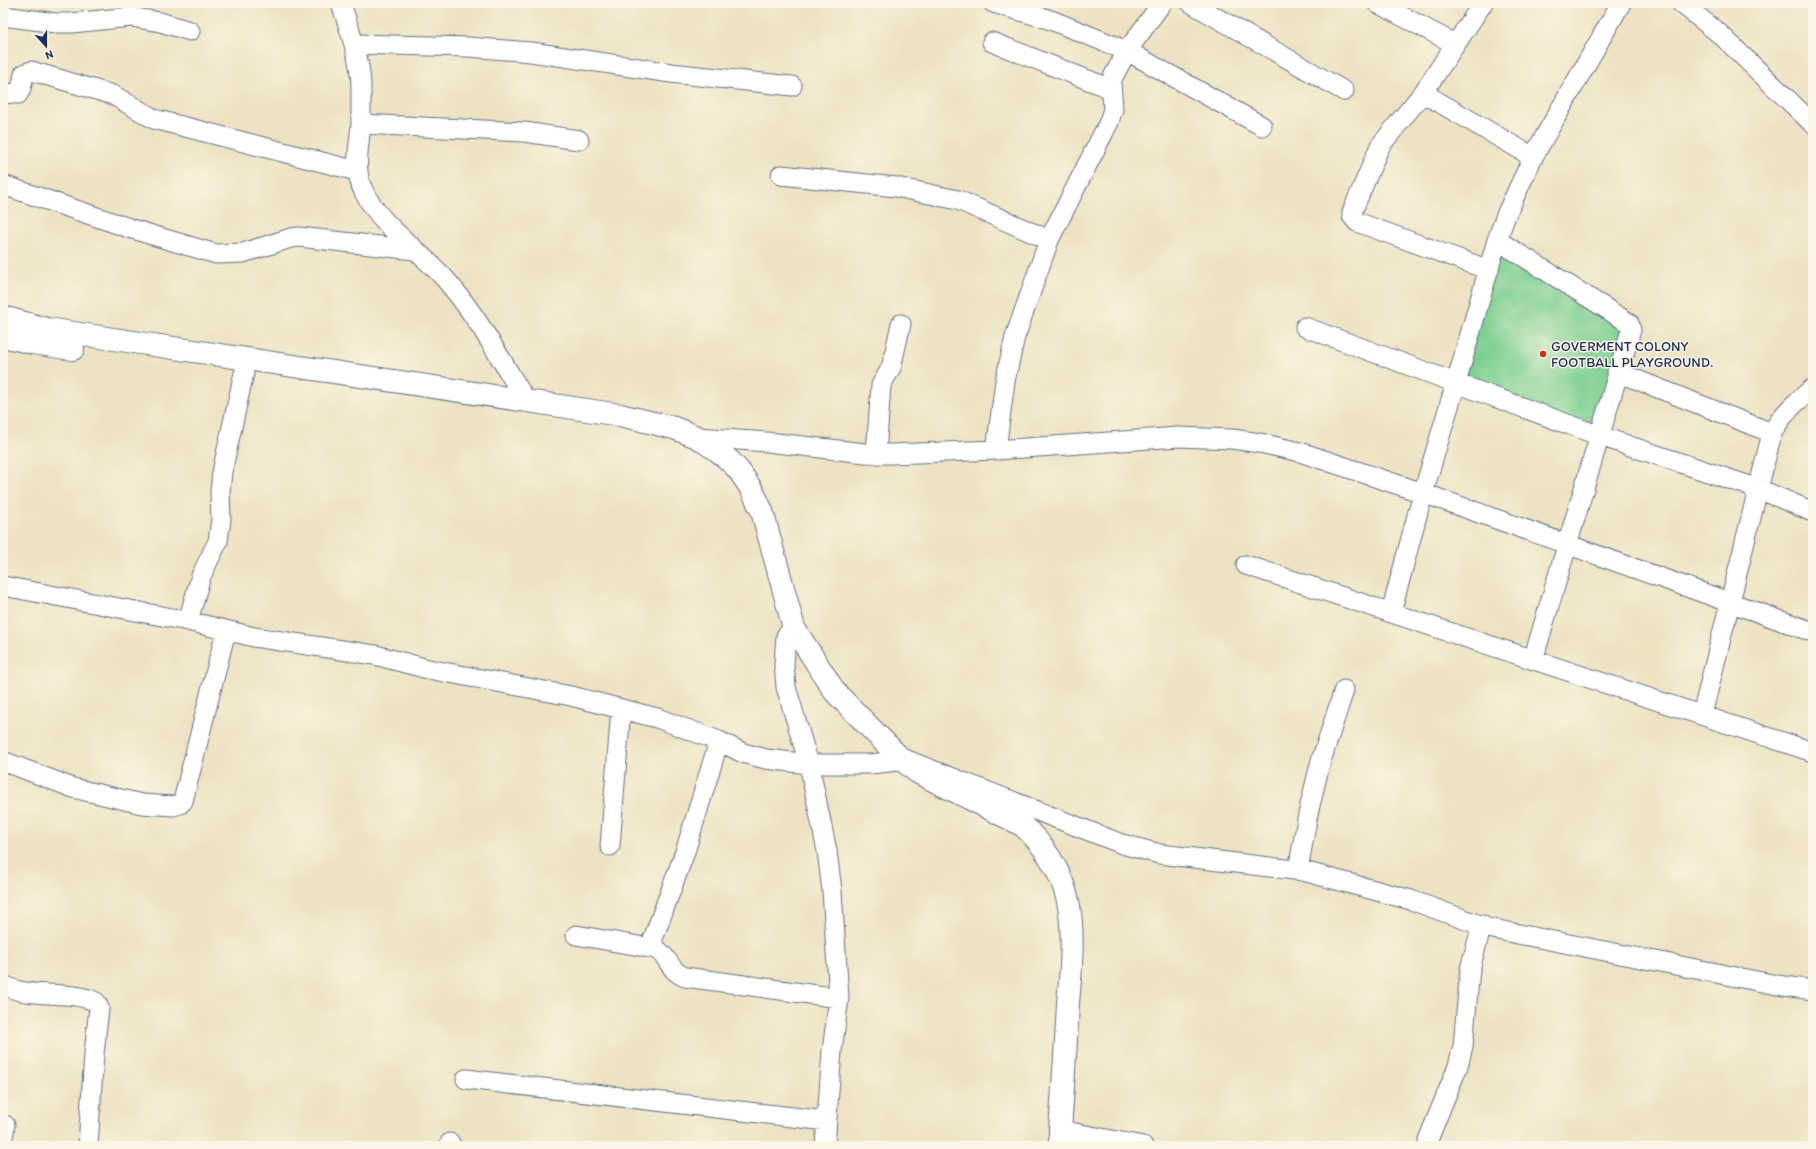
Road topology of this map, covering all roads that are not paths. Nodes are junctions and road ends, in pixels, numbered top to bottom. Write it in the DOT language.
graph roads {
  1 [pos="341,3"];
  2 [pos="993,3"];
  3 [pos="1162,3"];
  4 [pos="1191,3"];
  5 [pos="1378,3"];
  6 [pos="1483,3"];
  7 [pos="1621,3"];
  8 [pos="1681,3"];
  9 [pos="3,16"];
  10 [pos="190,31"];
  11 [pos="992,42"];
  12 [pos="354,44"];
  13 [pos="1455,44"];
  14 [pos="1128,51"];
  15 [pos="792,86"];
  16 [pos="1111,89"];
  17 [pos="1344,91"];
  18 [pos="3,93"];
  19 [pos="1423,93"];
  20 [pos="360,124"];
  21 [pos="1813,124"];
  22 [pos="1262,126"];
  23 [pos="579,140"];
  24 [pos="1532,157"];
  25 [pos="357,171"];
  26 [pos="781,175"];
  27 [pos="3,185"];
  28 [pos="1049,240"];
  29 [pos="1497,240"];
  30 [pos="415,250"];
  31 [pos="1489,270"];
  32 [pos="3,317"];
  33 [pos="901,324"];
  34 [pos="1305,327"];
  35 [pos="3,336"];
  36 [pos="1617,372"];
  37 [pos="244,373"];
  38 [pos="1456,383"];
  39 [pos="1813,388"];
  40 [pos="526,401"];
  41 [pos="1772,434"];
  42 [pos="1600,436"];
  43 [pos="696,437"];
  44 [pos="996,450"];
  45 [pos="876,454"];
  46 [pos="1759,489"];
  47 [pos="1423,493"];
  48 [pos="1813,512"];
  49 [pos="1568,546"];
  50 [pos="1246,565"];
  51 [pos="3,586"];
  52 [pos="1729,603"];
  53 [pos="1391,613"];
  54 [pos="188,621"];
  55 [pos="226,631"];
  56 [pos="790,632"];
  57 [pos="1813,632"];
  58 [pos="1533,660"];
  59 [pos="1344,690"];
  60 [pos="621,709"];
  61 [pos="1702,715"];
  62 [pos="719,741"];
  63 [pos="1813,752"];
  64 [pos="3,761"];
  65 [pos="897,761"];
  66 [pos="809,764"];
  67 [pos="610,846"];
  68 [pos="1298,870"];
  69 [pos="1482,925"];
  70 [pos="576,935"];
  71 [pos="650,948"];
  72 [pos="3,984"];
  73 [pos="1813,990"];
  74 [pos="839,998"];
  75 [pos="466,1079"];
  76 [pos="827,1121"];
  77 [pos="1428,1140"];
  78 [pos="1056,1141"];
  79 [pos="88,1146"];
  80 [pos="825,1146"];
  81 [pos="1143,1146"];
  1 -- 12 [label="street"];
  2 -- 14 [label="street"];
  3 -- 14 [label="street"];
  4 -- 17 [label="street"];
  5 -- 13 [label="street"];
  6 -- 13 [label="street"];
  7 -- 24 [label="street"];
  8 -- 21 [label="street"];
  9 -- 10 [label="street"];
  11 -- 16 [label="street"];
  12 -- 15 [label="street"];
  12 -- 20 [label="street"];
  13 -- 19 [label="street"];
  14 -- 16 [label="street"];
  14 -- 22 [label="street"];
  16 -- 28 [label="street"];
  18 -- 25 [label="street"];
  19 -- 24 [label="street"];
  19 -- 31 [label="street"];
  20 -- 23 [label="street"];
  20 -- 25 [label="street"];
  24 -- 29 [label="street"];
  25 -- 30 [label="street"];
  26 -- 28 [label="street"];
  27 -- 30 [label="street"];
  28 -- 44 [label="street"];
  29 -- 31 [label="street"];
  29 -- 36 [label="street"];
  30 -- 40 [label="street"];
  31 -- 38 [label="street"];
  32 -- 40 [label="main road"];
  33 -- 45 [label="street"];
  34 -- 38 [label="street"];
  35 -- 37 [label="main road"];
  36 -- 41 [label="street"];
  36 -- 42 [label="street"];
  37 -- 54 [label="street"];
  37 -- 56 [label="main road"];
  38 -- 42 [label="street"];
  38 -- 47 [label="street"];
  39 -- 41 [label="street"];
  40 -- 43 [label="main road"];
  41 -- 46 [label="street"];
  42 -- 46 [label="street"];
  42 -- 49 [label="street"];
  43 -- 45 [label="street"];
  43 -- 56 [label="main road"];
  44 -- 45 [label="street"];
  44 -- 47 [label="street"];
  46 -- 48 [label="street"];
  46 -- 52 [label="street"];
  47 -- 49 [label="street"];
  47 -- 53 [label="street"];
  49 -- 52 [label="street"];
  49 -- 58 [label="street"];
  50 -- 53 [label="street"];
  51 -- 54 [label="street"];
  52 -- 57 [label="street"];
  52 -- 61 [label="street"];
  53 -- 58 [label="street"];
  54 -- 55 [label="street"];
  55 -- 60 [label="street"];
  55 -- 64 [label="street"];
  56 -- 65 [label="main road"];
  56 -- 66 [label="street"];
  58 -- 61 [label="street"];
  59 -- 68 [label="street"];
  60 -- 62 [label="street"];
  60 -- 67 [label="street"];
  61 -- 63 [label="street"];
  62 -- 66 [label="street"];
  62 -- 71 [label="street"];
  65 -- 66 [label="street"];
  65 -- 68 [label="street"];
  65 -- 78 [label="main road"];
  66 -- 74 [label="street"];
  68 -- 69 [label="street"];
  69 -- 73 [label="street"];
  69 -- 77 [label="street"];
  70 -- 71 [label="street"];
  71 -- 74 [label="street"];
  72 -- 79 [label="street"];
  74 -- 76 [label="street"];
  75 -- 76 [label="street"];
  76 -- 80 [label="street"];
  78 -- 81 [label="street"];
}
